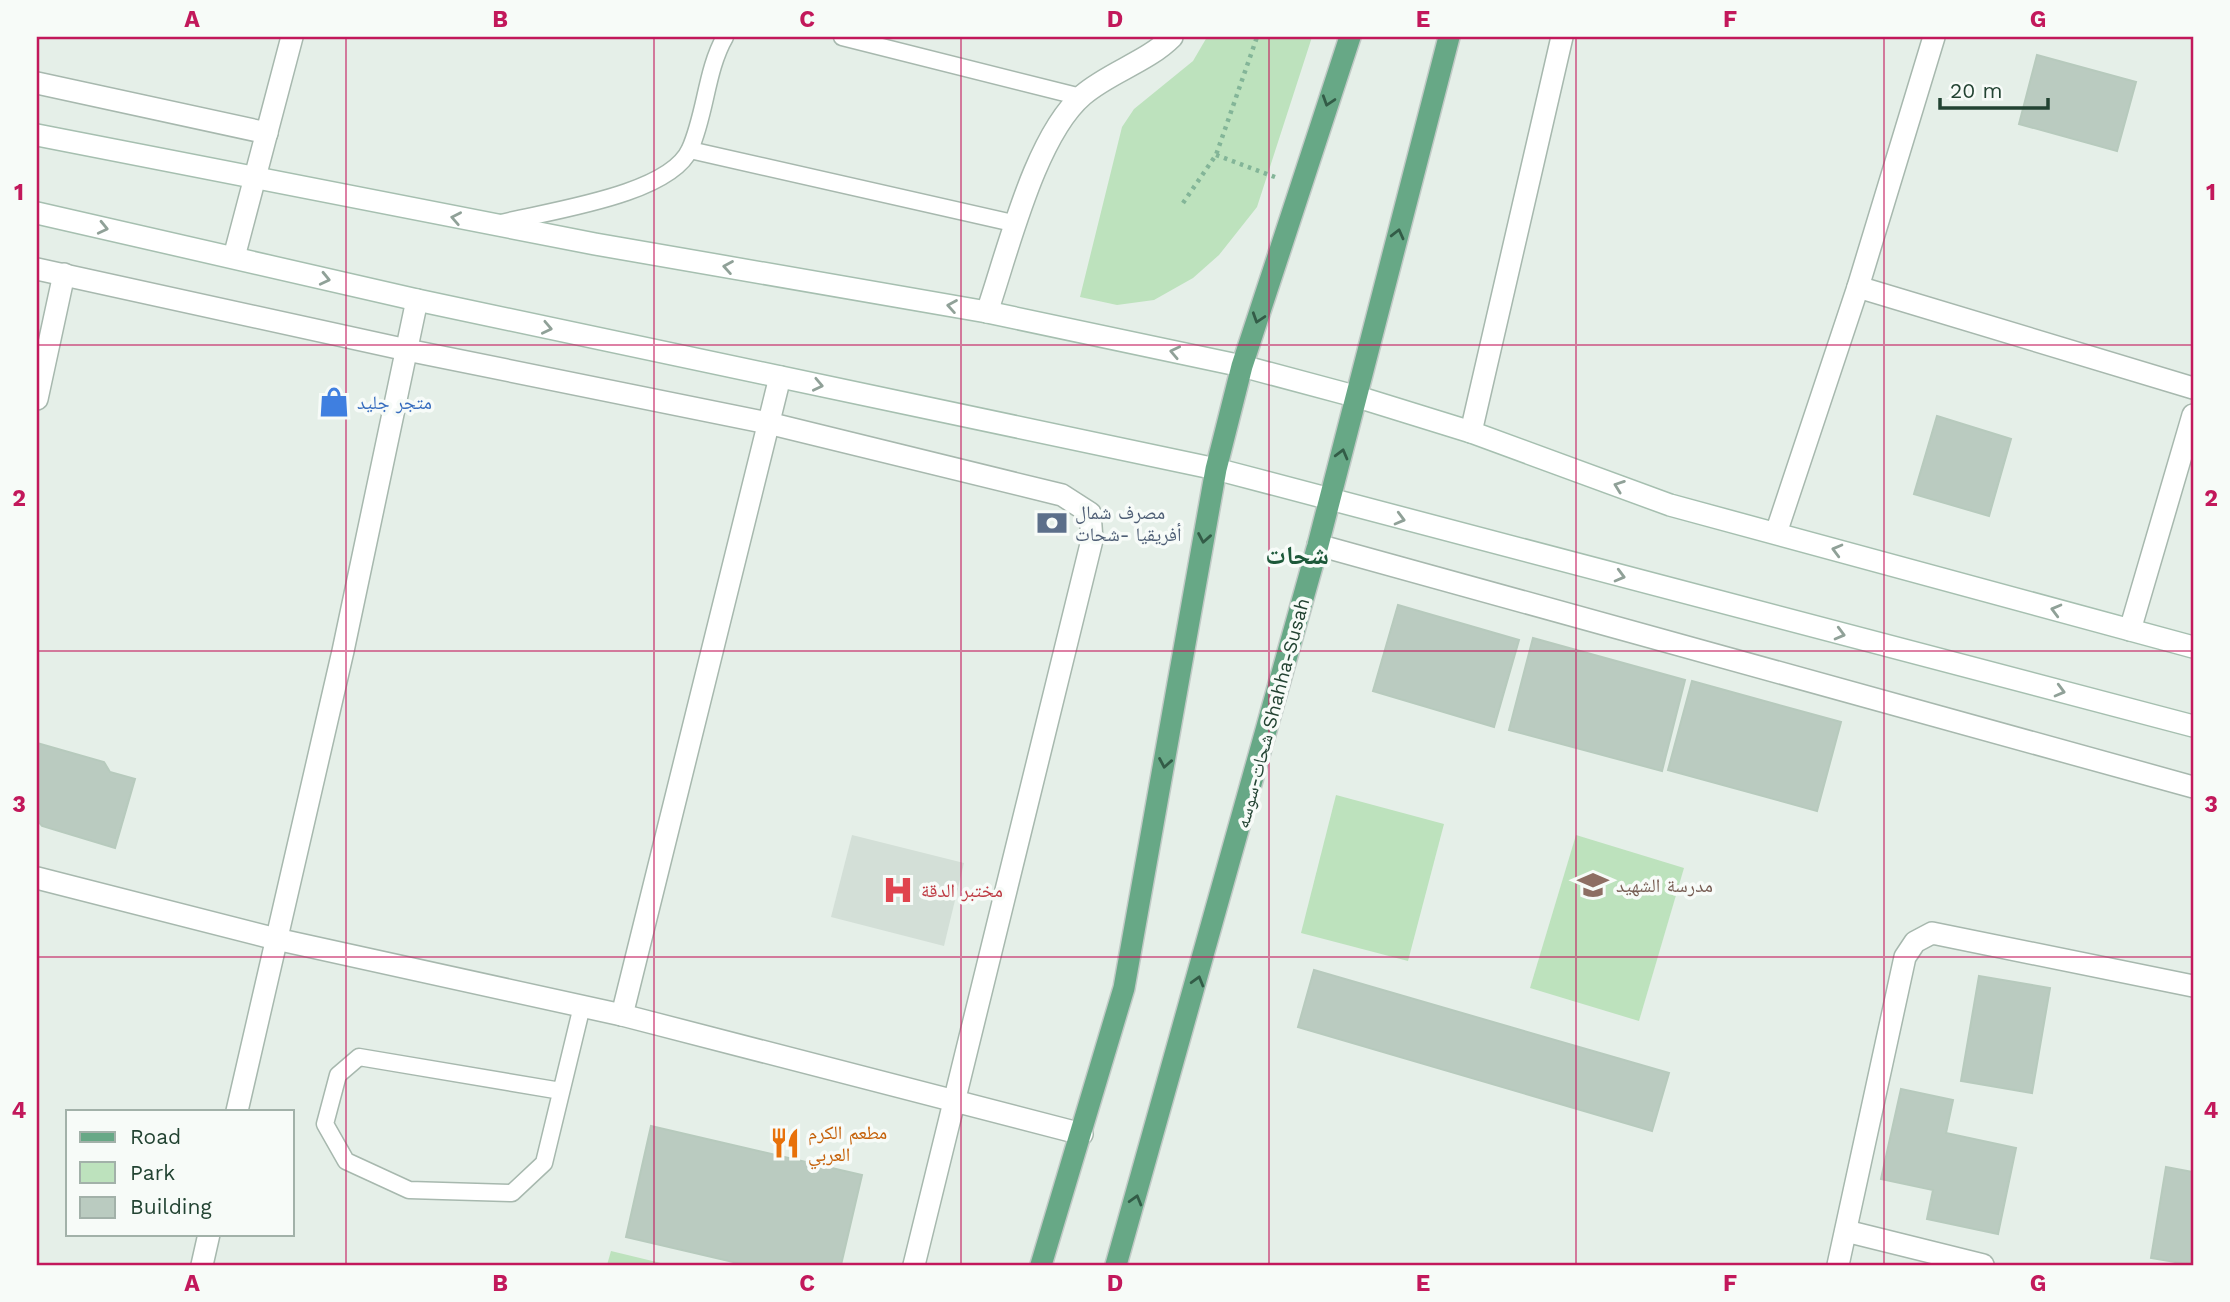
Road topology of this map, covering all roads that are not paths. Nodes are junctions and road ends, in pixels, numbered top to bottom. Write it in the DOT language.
graph roads {
  1 [pos="292,37"];
  2 [pos="725,37"];
  3 [pos="842,37"];
  4 [pos="1172,37"];
  5 [pos="1350,37"];
  6 [pos="1449,37"];
  7 [pos="1562,37"];
  8 [pos="1934,37"];
  9 [pos="37,83"];
  10 [pos="1081,97"];
  11 [pos="267,133"];
  12 [pos="37,135"];
  13 [pos="690,150"];
  14 [pos="255,179"];
  15 [pos="37,213"];
  16 [pos="1017,224"];
  17 [pos="493,225"];
  18 [pos="234,257"];
  19 [pos="37,269"];
  20 [pos="64,274"];
  21 [pos="1858,287"];
  22 [pos="417,300"];
  23 [pos="987,312"];
  24 [pos="407,350"];
  25 [pos="1242,366"];
  26 [pos="780,377"];
  27 [pos="2193,388"];
  28 [pos="1358,397"];
  29 [pos="37,399"];
  30 [pos="2193,415"];
  31 [pos="768,423"];
  32 [pos="1471,432"];
  33 [pos="1216,469"];
  34 [pos="1329,500"];
  35 [pos="1776,533"];
  36 [pos="1318,545"];
  37 [pos="2130,630"];
  38 [pos="2193,647"];
  39 [pos="2193,726"];
  40 [pos="2193,786"];
  41 [pos="37,878"];
  42 [pos="276,939"];
  43 [pos="2193,986"];
  44 [pos="582,1006"];
  45 [pos="622,1015"];
  46 [pos="561,1091"];
  47 [pos="953,1100"];
  48 [pos="237,1110"];
  49 [pos="1082,1134"];
  50 [pos="1846,1231"];
  51 [pos="209,1236"];
  52 [pos="202,1265"];
  53 [pos="914,1265"];
  54 [pos="1041,1265"];
  55 [pos="1116,1265"];
  56 [pos="1838,1265"];
  57 [pos="1983,1265"];
  1 -- 11 [label="street"];
  2 -- 13 [label="lane"];
  3 -- 10 [label="lane"];
  4 -- 10 [label="street"];
  5 -- 25 [label="main road, one-way"];
  28 -- 6 [label="main road, شحات-سوسه Shahha-Susah, one-way"];
  7 -- 32 [label="street"];
  8 -- 21 [label="street"];
  9 -- 11 [label="street"];
  10 -- 16 [label="street"];
  11 -- 14 [label="street"];
  12 -- 14 [label="street"];
  13 -- 16 [label="lane"];
  13 -- 17 [label="lane"];
  17 -- 14 [label="street, one-way"];
  14 -- 18 [label="street"];
  15 -- 18 [label="street, one-way"];
  16 -- 23 [label="street"];
  23 -- 17 [label="street, one-way"];
  18 -- 22 [label="street, one-way"];
  19 -- 20 [label="street"];
  20 -- 24 [label="street"];
  20 -- 29 [label="street"];
  21 -- 27 [label="street"];
  21 -- 35 [label="street"];
  22 -- 24 [label="street"];
  22 -- 26 [label="street, one-way"];
  25 -- 23 [label="street, one-way"];
  24 -- 31 [label="street"];
  24 -- 42 [label="street"];
  25 -- 28 [label="street"];
  25 -- 33 [label="main road"];
  26 -- 31 [label="street"];
  26 -- 33 [label="street, one-way"];
  28 -- 32 [label="street"];
  34 -- 28 [label="main road, شحات-سوسه Shahha-Susah, one-way"];
  30 -- 37 [label="street"];
  31 -- 45 [label="street"];
  31 -- 47 [label="street"];
  35 -- 32 [label="street, one-way"];
  33 -- 34 [label="street"];
  33 -- 49 [label="main road, one-way"];
  34 -- 36 [label="main road, شحات-سوسه Shahha-Susah"];
  34 -- 39 [label="street, one-way"];
  37 -- 35 [label="street, one-way"];
  36 -- 40 [label="street"];
  55 -- 36 [label="main road, شحات-سوسه Shahha-Susah, one-way"];
  37 -- 38 [label="street"];
  41 -- 42 [label="street"];
  42 -- 44 [label="street"];
  42 -- 48 [label="street"];
  43 -- 50 [label="street"];
  44 -- 45 [label="street"];
  44 -- 46 [label="lane"];
  45 -- 47 [label="street"];
  46 -- 46 [label="lane"];
  47 -- 49 [label="street"];
  47 -- 53 [label="street"];
  49 -- 54 [label="main road"];
  50 -- 56 [label="street"];
  50 -- 57 [label="street"];
  51 -- 52 [label="street"];
}
